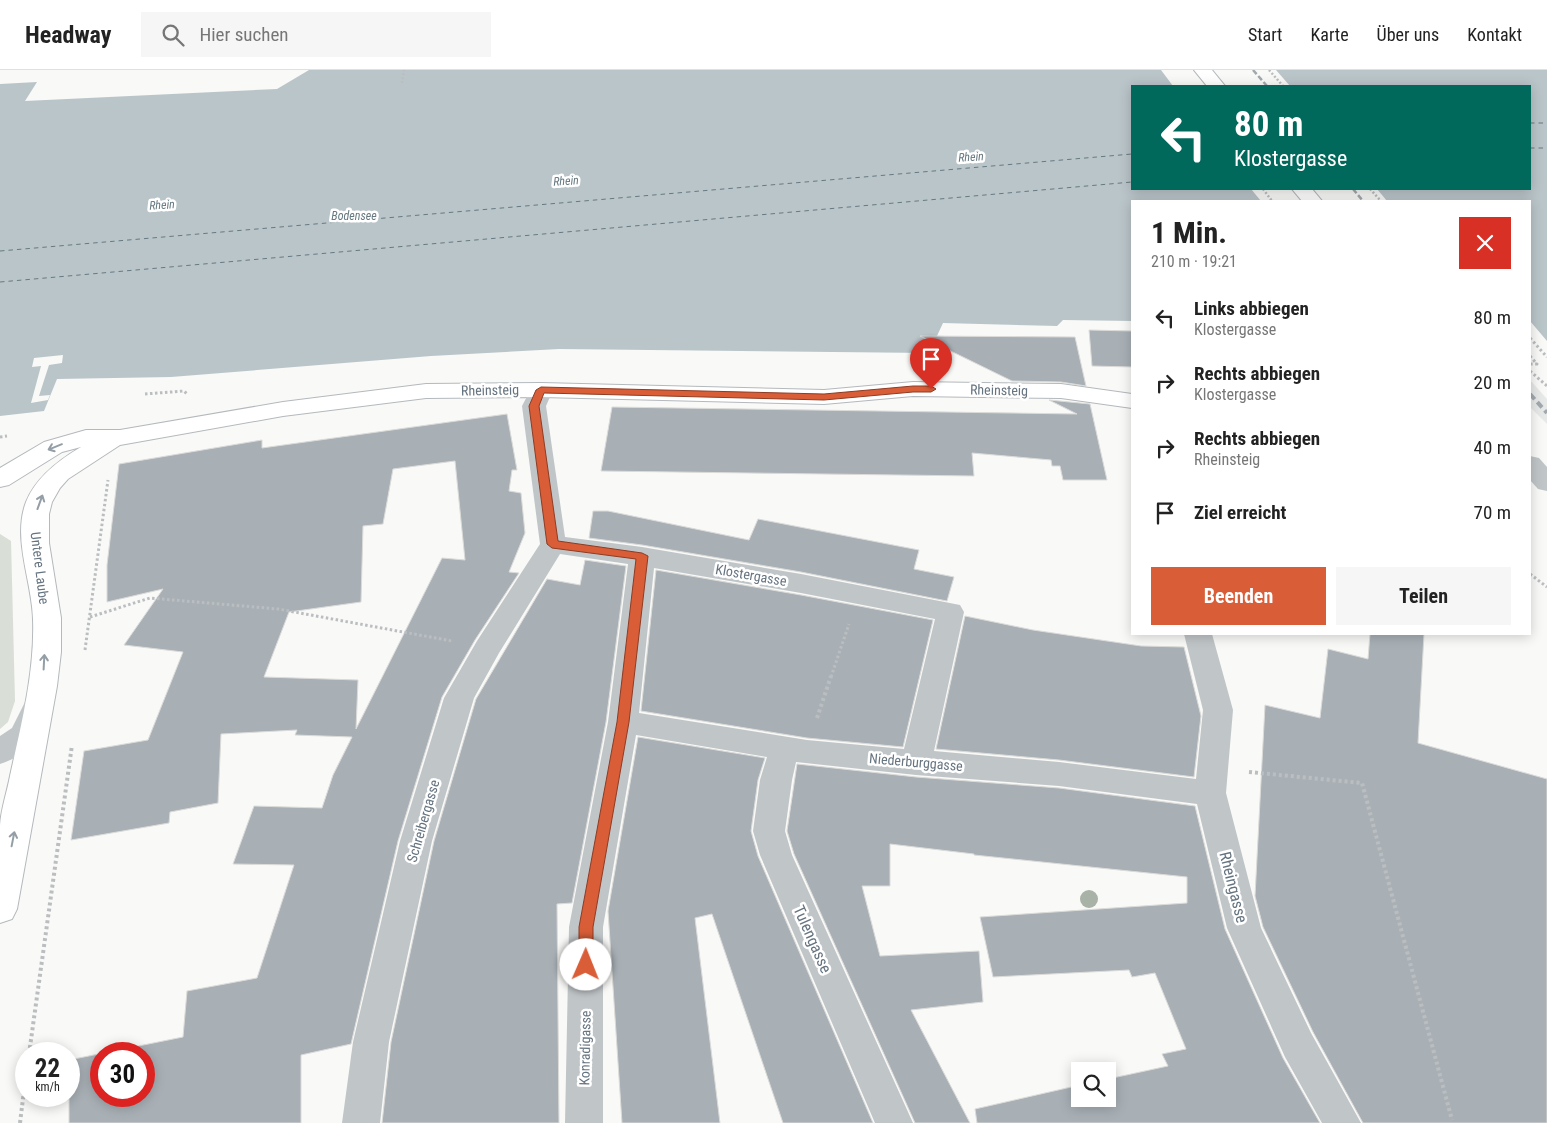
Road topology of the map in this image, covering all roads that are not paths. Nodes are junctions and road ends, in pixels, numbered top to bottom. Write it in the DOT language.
graph roads {
  1 [pos="1203,70"];
  2 [pos="1215,85"];
  3 [pos="1303,190"];
  4 [pos="1311,200"];
  5 [pos="541,390"];
  6 [pos="1131,401"];
  7 [pos="120,436"];
  8 [pos="1531,465"];
  9 [pos="0,479"];
  10 [pos="1531,481"];
  11 [pos="1547,482"];
  12 [pos="1547,489"];
  13 [pos="552,544"];
  14 [pos="642,556"];
  15 [pos="1198,635"];
  16 [pos="43,691"];
  17 [pos="623,722"];
  18 [pos="785,748"];
  19 [pos="0,752"];
  20 [pos="916,763"];
  21 [pos="1212,780"];
  22 [pos="1,893"];
  23 [pos="361,1123"];
  24 [pos="584,1123"];
  25 [pos="894,1123"];
  26 [pos="1342,1123"];
  1 -- 2 [label="main road"];
  3 -- 4 [label="main road"];
  5 -- 6 [label="main road, Rheinsteig"];
  5 -- 7 [label="main road, Rheinsteig"];
  5 -- 13 [label="street"];
  7 -- 9 [label="main road, one-way"];
  16 -- 7 [label="main road, Untere Laube, one-way"];
  8 -- 11 [label="street"];
  10 -- 12 [label="street"];
  13 -- 14 [label="street, Klostergasse"];
  13 -- 23 [label="street, Schreibergasse"];
  14 -- 17 [label="street, Konradigasse"];
  14 -- 20 [label="street, Klostergasse"];
  15 -- 21 [label="street, Rheingasse"];
  16 -- 19 [label="street, Untere Laube"];
  22 -- 16 [label="main road, Untere Laube, one-way"];
  17 -- 18 [label="street, Niederburggasse"];
  17 -- 24 [label="street, Konradigasse"];
  18 -- 20 [label="street, Niederburggasse"];
  18 -- 25 [label="street, Tulengasse"];
  20 -- 21 [label="street, Niederburggasse"];
  21 -- 26 [label="street, Rheingasse"];
}
